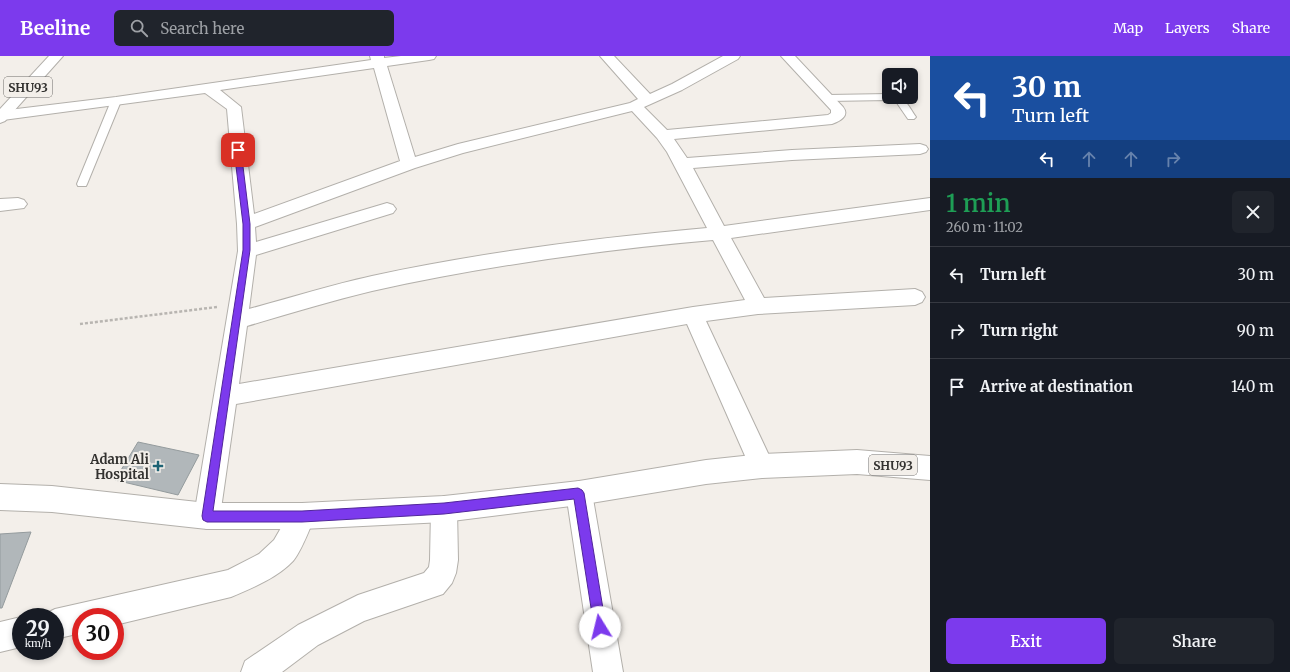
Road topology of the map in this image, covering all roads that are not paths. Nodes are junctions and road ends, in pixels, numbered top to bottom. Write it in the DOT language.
graph roads {
  1 [pos="56,56"];
  2 [pos="429,56"];
  3 [pos="607,56"];
  4 [pos="733,56"];
  5 [pos="788,56"];
  6 [pos="378,60"];
  7 [pos="209,89"];
  8 [pos="882,97"];
  9 [pos="828,98"];
  10 [pos="116,101"];
  11 [pos="641,103"];
  12 [pos="902,104"];
  13 [pos="1,116"];
  14 [pos="911,117"];
  15 [pos="663,135"];
  16 [pos="920,149"];
  17 [pos="409,164"];
  18 [pos="682,164"];
  19 [pos="82,184"];
  20 [pos="18,204"];
  21 [pos="930,204"];
  22 [pos="0,205"];
  23 [pos="387,209"];
  24 [pos="246,224"];
  25 [pos="719,232"];
  26 [pos="246,250"];
  27 [pos="915,297"];
  28 [pos="758,306"];
  29 [pos="238,312"];
  30 [pos="693,315"];
  31 [pos="225,396"];
  32 [pos="762,466"];
  33 [pos="930,468"];
  34 [pos="578,493"];
  35 [pos="0,497"];
  36 [pos="444,509"];
  37 [pos="207,516"];
  38 [pos="302,516"];
  39 [pos="124,608"];
  40 [pos="12,634"];
  41 [pos="0,637"];
  42 [pos="256,672"];
  43 [pos="608,672"];
  1 -- 13 [label="street, SHU93"];
  2 -- 6 [label="street"];
  3 -- 11 [label="street"];
  4 -- 11 [label="street"];
  5 -- 9 [label="street"];
  6 -- 7 [label="street"];
  6 -- 17 [label="street"];
  7 -- 10 [label="street"];
  7 -- 24 [label="street"];
  8 -- 9 [label="lane"];
  9 -- 15 [label="street"];
  10 -- 13 [label="street"];
  10 -- 19 [label="lane"];
  11 -- 15 [label="street"];
  11 -- 17 [label="street"];
  12 -- 14 [label="lane"];
  15 -- 18 [label="street"];
  16 -- 18 [label="street"];
  17 -- 24 [label="street"];
  18 -- 25 [label="street"];
  20 -- 22 [label="street"];
  21 -- 25 [label="street"];
  23 -- 26 [label="street"];
  24 -- 26 [label="street"];
  25 -- 28 [label="street"];
  25 -- 29 [label="street"];
  26 -- 29 [label="street"];
  27 -- 28 [label="street"];
  28 -- 30 [label="street"];
  29 -- 31 [label="street"];
  30 -- 31 [label="street"];
  30 -- 32 [label="street"];
  31 -- 37 [label="street"];
  32 -- 33 [label="street, SHU93"];
  32 -- 34 [label="street, SHU93"];
  34 -- 36 [label="street, SHU93"];
  34 -- 43 [label="street"];
  35 -- 37 [label="street, SHU93"];
  36 -- 38 [label="street, SHU93"];
  36 -- 42 [label="street"];
  37 -- 38 [label="street, SHU93"];
  38 -- 39 [label="street"];
  40 -- 41 [label="street"];
}
